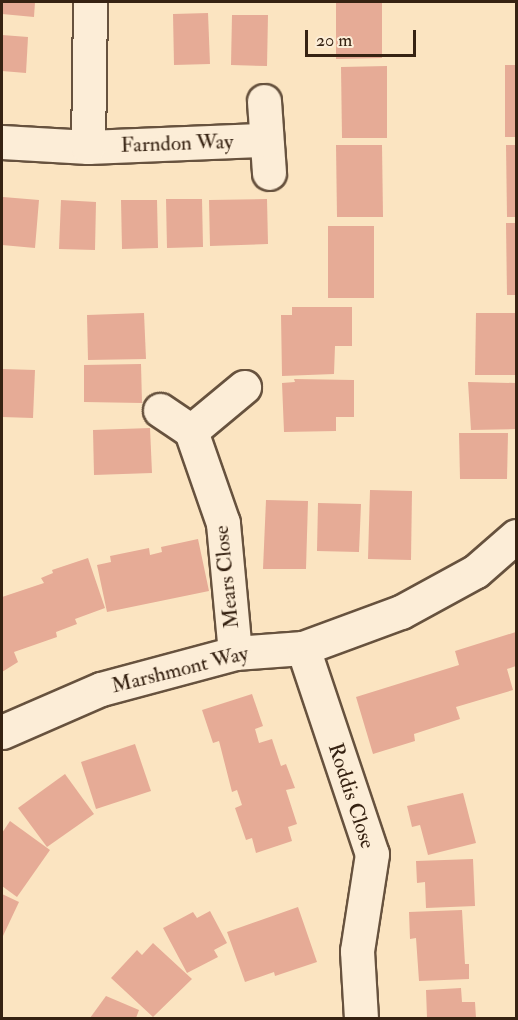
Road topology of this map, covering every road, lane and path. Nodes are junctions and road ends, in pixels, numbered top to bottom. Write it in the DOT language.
graph roads {
  1 [pos="90,2"];
  2 [pos="264,101"];
  3 [pos="266,140"];
  4 [pos="2,142"];
  5 [pos="88,147"];
  6 [pos="269,173"];
  7 [pos="244,387"];
  8 [pos="160,410"];
  9 [pos="191,431"];
  10 [pos="516,536"];
  11 [pos="303,648"];
  12 [pos="235,653"];
  13 [pos="2,732"];
  14 [pos="361,1018"];
  1 -- 5 [label="street"];
  2 -- 3 [label="street"];
  3 -- 5 [label="street, Farndon Way"];
  3 -- 6 [label="street"];
  4 -- 5 [label="street, Farndon Way"];
  7 -- 9 [label="street"];
  8 -- 9 [label="street"];
  9 -- 12 [label="street, Mears Close"];
  10 -- 11 [label="street, Marshmont Way"];
  11 -- 12 [label="street, Marshmont Way"];
  11 -- 14 [label="street, Roddis Close"];
  12 -- 13 [label="street, Marshmont Way"];
}
